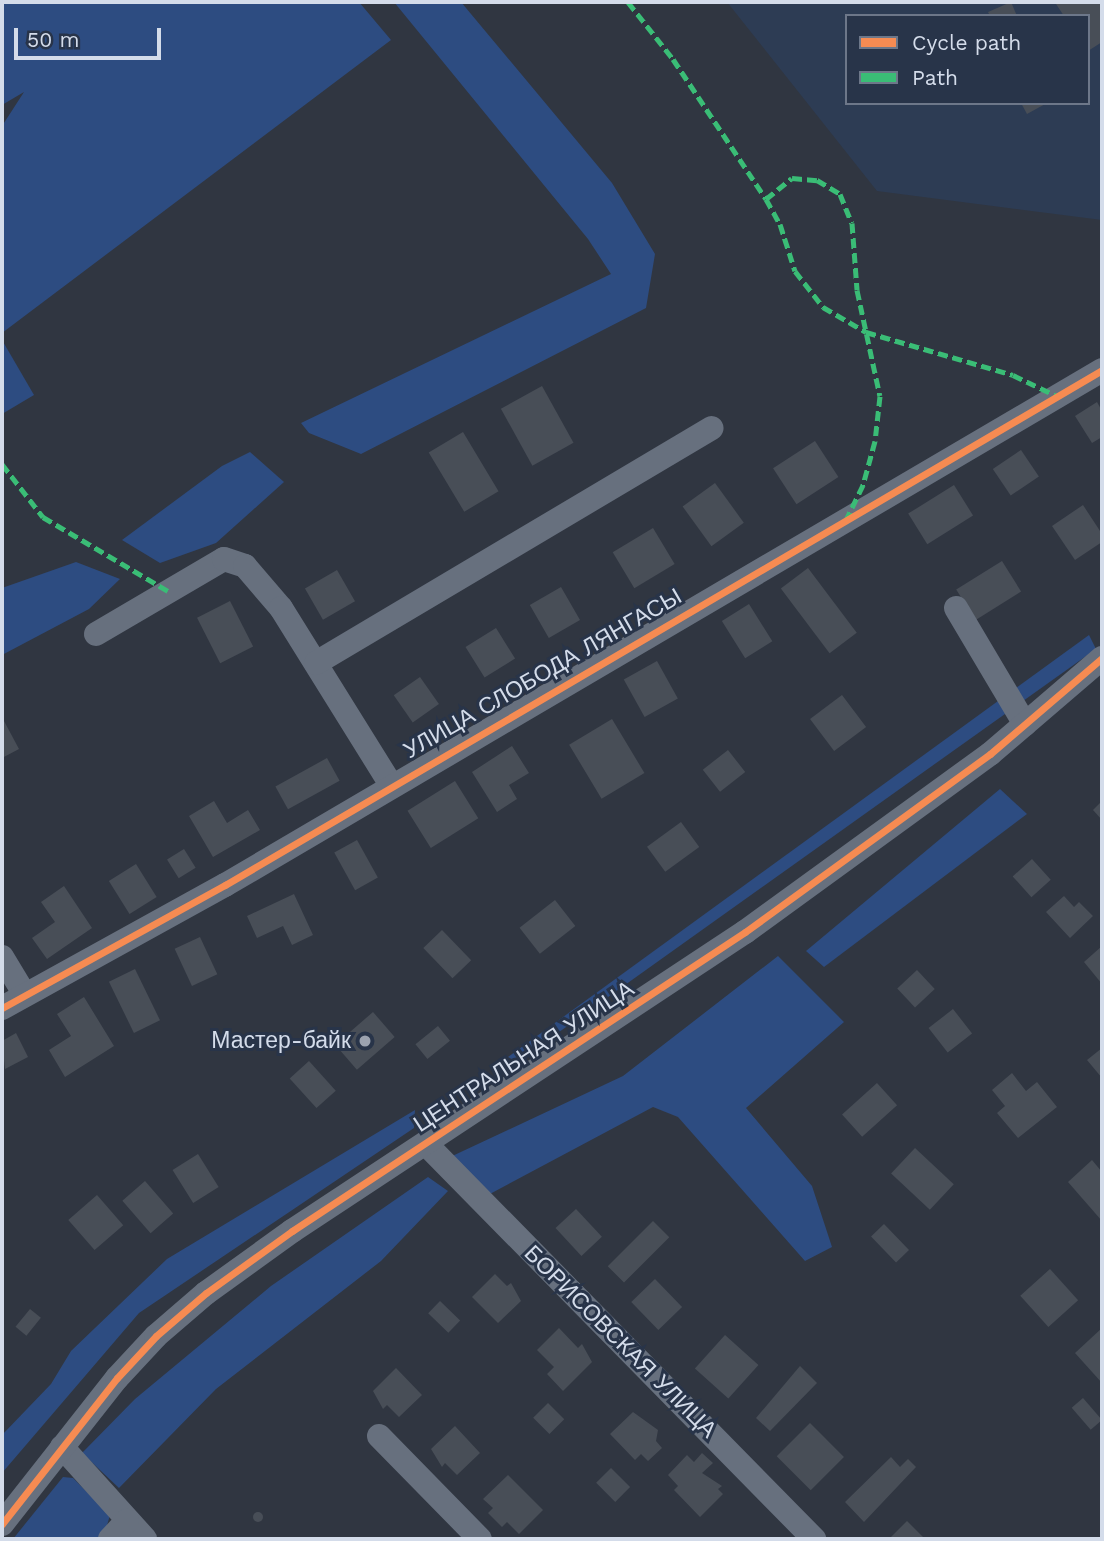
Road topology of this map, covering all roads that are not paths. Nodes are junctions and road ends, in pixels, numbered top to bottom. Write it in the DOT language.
graph roads {
  1 [pos="1102,370"];
  2 [pos="711,428"];
  3 [pos="956,608"];
  4 [pos="96,634"];
  5 [pos="1102,658"];
  6 [pos="316,663"];
  7 [pos="1025,723"];
  8 [pos="391,785"];
  9 [pos="2,957"];
  10 [pos="25,995"];
  11 [pos="2,1007"];
  12 [pos="426,1144"];
  13 [pos="379,1436"];
  14 [pos="62,1447"];
  15 [pos="127,1521"];
  16 [pos="2,1524"];
  17 [pos="110,1539"];
  18 [pos="145,1539"];
  19 [pos="480,1539"];
  20 [pos="814,1539"];
  1 -- 8 [label="street, УЛИЦА СЛОБОДА ЛЯНГАСЫ"];
  2 -- 6 [label="street"];
  3 -- 7 [label="street"];
  4 -- 6 [label="street"];
  5 -- 7 [label="street, ЦЕНТРАЛЬНАЯ УЛИЦА"];
  6 -- 8 [label="street"];
  7 -- 12 [label="street, ЦЕНТРАЛЬНАЯ УЛИЦА"];
  8 -- 10 [label="street, УЛИЦА СЛОБОДА ЛЯНГАСЫ"];
  9 -- 10 [label="street"];
  10 -- 11 [label="street, УЛИЦА СЛОБОДА ЛЯНГАСЫ"];
  12 -- 14 [label="street, ЦЕНТРАЛЬНАЯ УЛИЦА"];
  12 -- 20 [label="street, БОРИСОВСКАЯ УЛИЦА"];
  13 -- 19 [label="street"];
  14 -- 15 [label="street"];
  14 -- 16 [label="street, ЦЕНТРАЛЬНАЯ УЛИЦА"];
  15 -- 17 [label="street"];
  15 -- 18 [label="street"];
}
